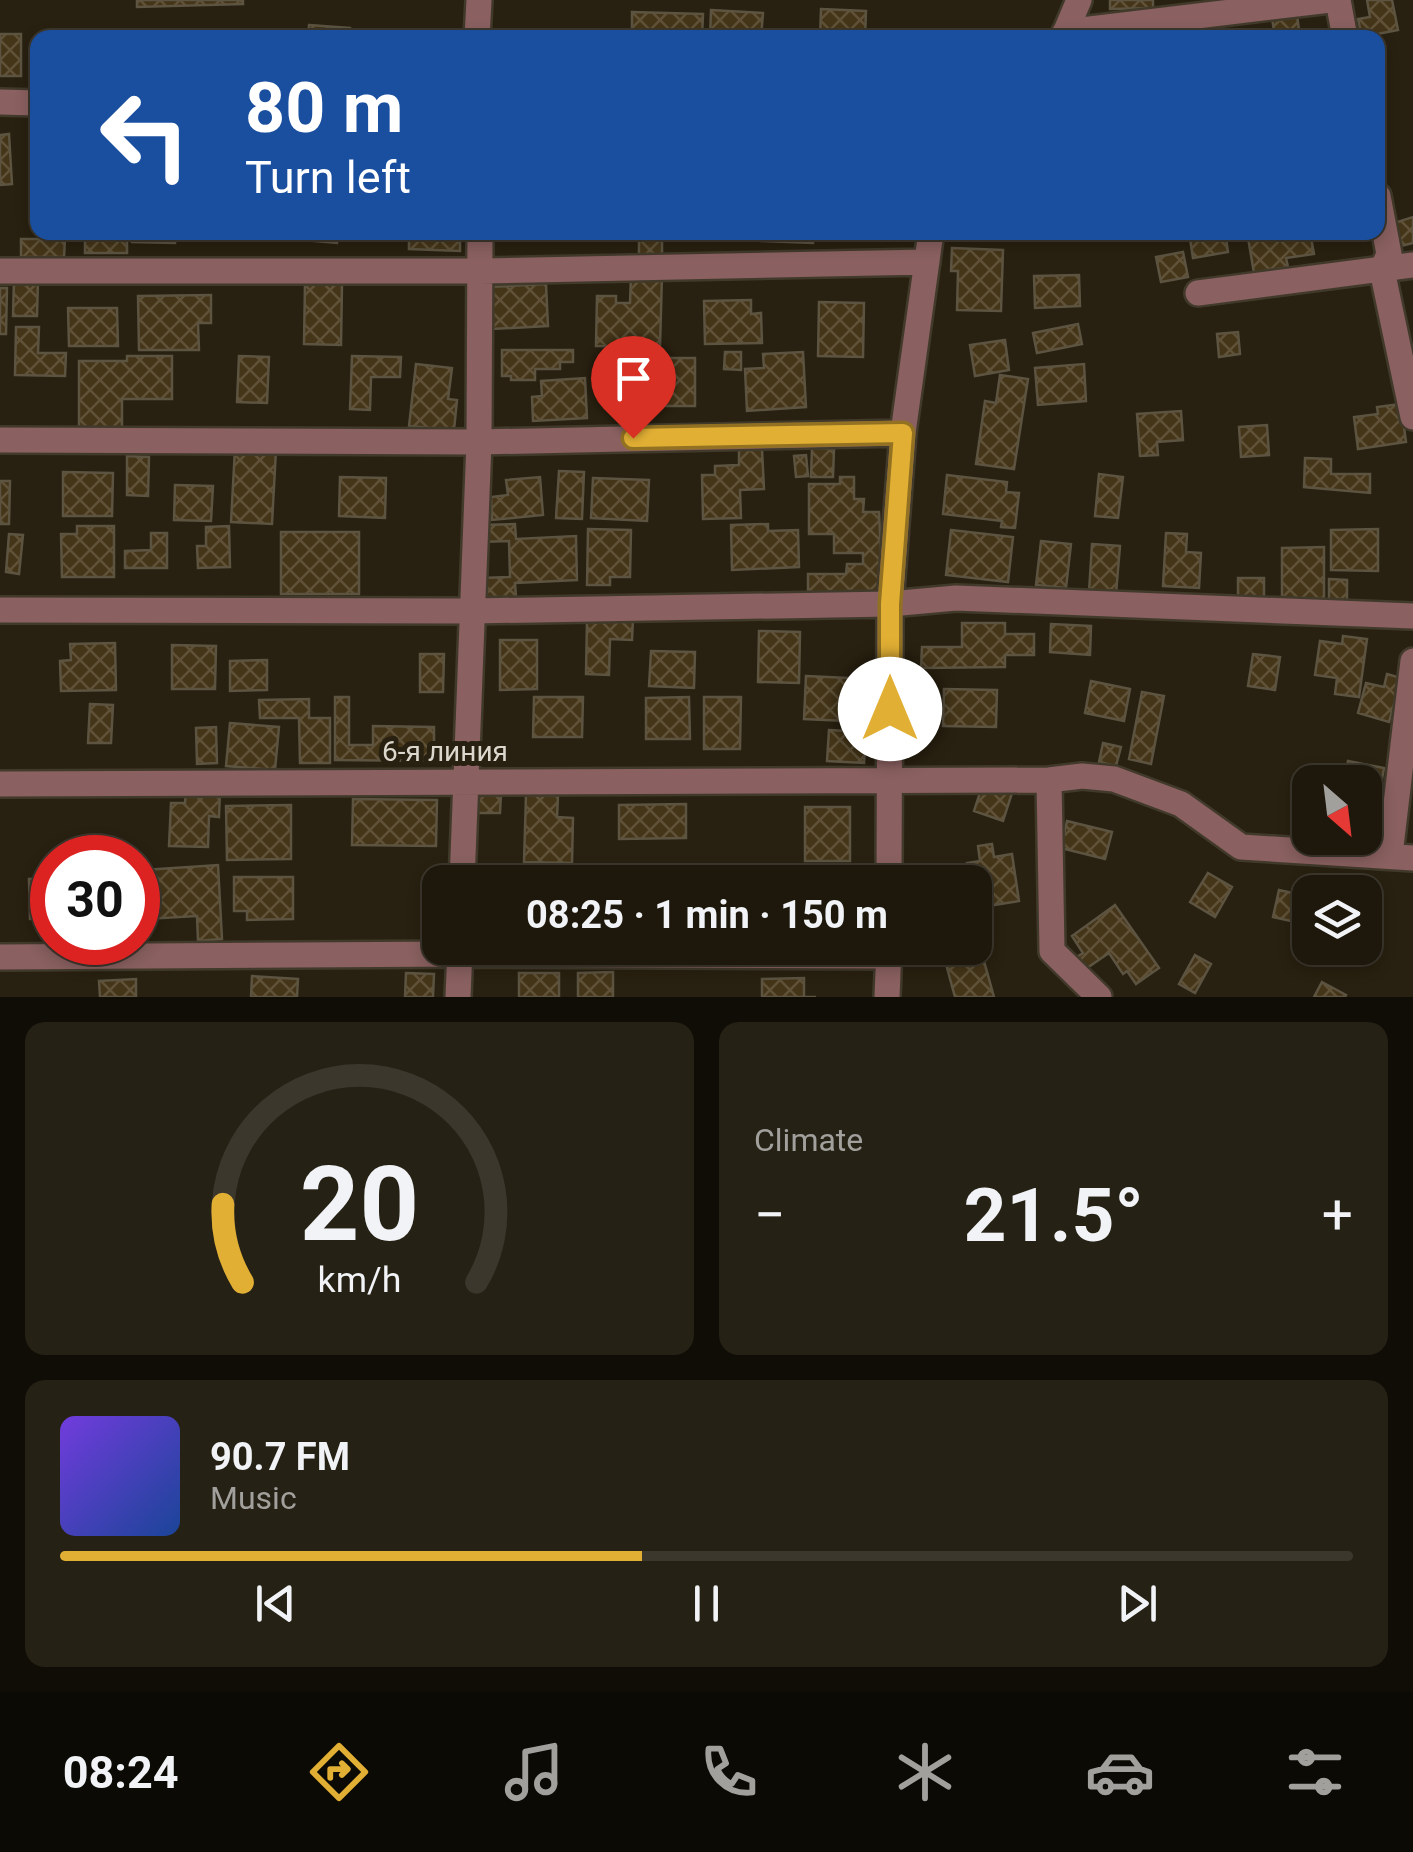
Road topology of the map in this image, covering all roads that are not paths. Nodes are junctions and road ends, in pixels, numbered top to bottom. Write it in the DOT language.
graph roads {
  1 [pos="478,0"];
  2 [pos="1079,0"];
  3 [pos="1330,0"];
  4 [pos="1338,0"];
  5 [pos="477,30"];
  6 [pos="1066,30"];
  7 [pos="1102,30"];
  8 [pos="1344,30"];
  9 [pos="0,102"];
  10 [pos="30,103"];
  11 [pos="1385,230"];
  12 [pos="480,240"];
  13 [pos="930,240"];
  14 [pos="927,262"];
  15 [pos="1413,264"];
  16 [pos="1382,270"];
  17 [pos="0,271"];
  18 [pos="482,271"];
  19 [pos="1198,294"];
  20 [pos="1413,417"];
  21 [pos="903,433"];
  22 [pos="0,440"];
  23 [pos="478,442"];
  24 [pos="890,604"];
  25 [pos="0,610"];
  26 [pos="471,612"];
  27 [pos="1413,616"];
  28 [pos="1413,661"];
  29 [pos="891,778"];
  30 [pos="1050,780"];
  31 [pos="464,781"];
  32 [pos="0,784"];
  33 [pos="1401,857"];
  34 [pos="462,865"];
  35 [pos="890,865"];
  36 [pos="422,951"];
  37 [pos="0,957"];
  38 [pos="459,965"];
  39 [pos="888,965"];
  40 [pos="458,997"];
  41 [pos="887,997"];
  42 [pos="1099,997"];
  1 -- 5 [label="street"];
  2 -- 6 [label="street"];
  3 -- 7 [label="street"];
  4 -- 8 [label="street"];
  9 -- 10 [label="street"];
  11 -- 16 [label="street"];
  12 -- 18 [label="street"];
  13 -- 14 [label="street"];
  14 -- 18 [label="street"];
  14 -- 21 [label="street"];
  15 -- 16 [label="street"];
  16 -- 19 [label="street"];
  16 -- 20 [label="street"];
  17 -- 18 [label="street"];
  18 -- 23 [label="street"];
  21 -- 23 [label="street"];
  21 -- 24 [label="street"];
  22 -- 23 [label="street"];
  23 -- 26 [label="street"];
  24 -- 26 [label="street"];
  24 -- 27 [label="street"];
  24 -- 29 [label="street"];
  25 -- 26 [label="street"];
  26 -- 31 [label="street"];
  28 -- 33 [label="street"];
  29 -- 30 [label="street, 6-я линия"];
  29 -- 31 [label="street, 6-я линия"];
  29 -- 35 [label="street"];
  30 -- 33 [label="street, 6-я линия"];
  30 -- 42 [label="street"];
  31 -- 32 [label="street, 6-я линия"];
  31 -- 34 [label="street"];
  36 -- 37 [label="street"];
  38 -- 40 [label="street"];
  39 -- 41 [label="street"];
}
